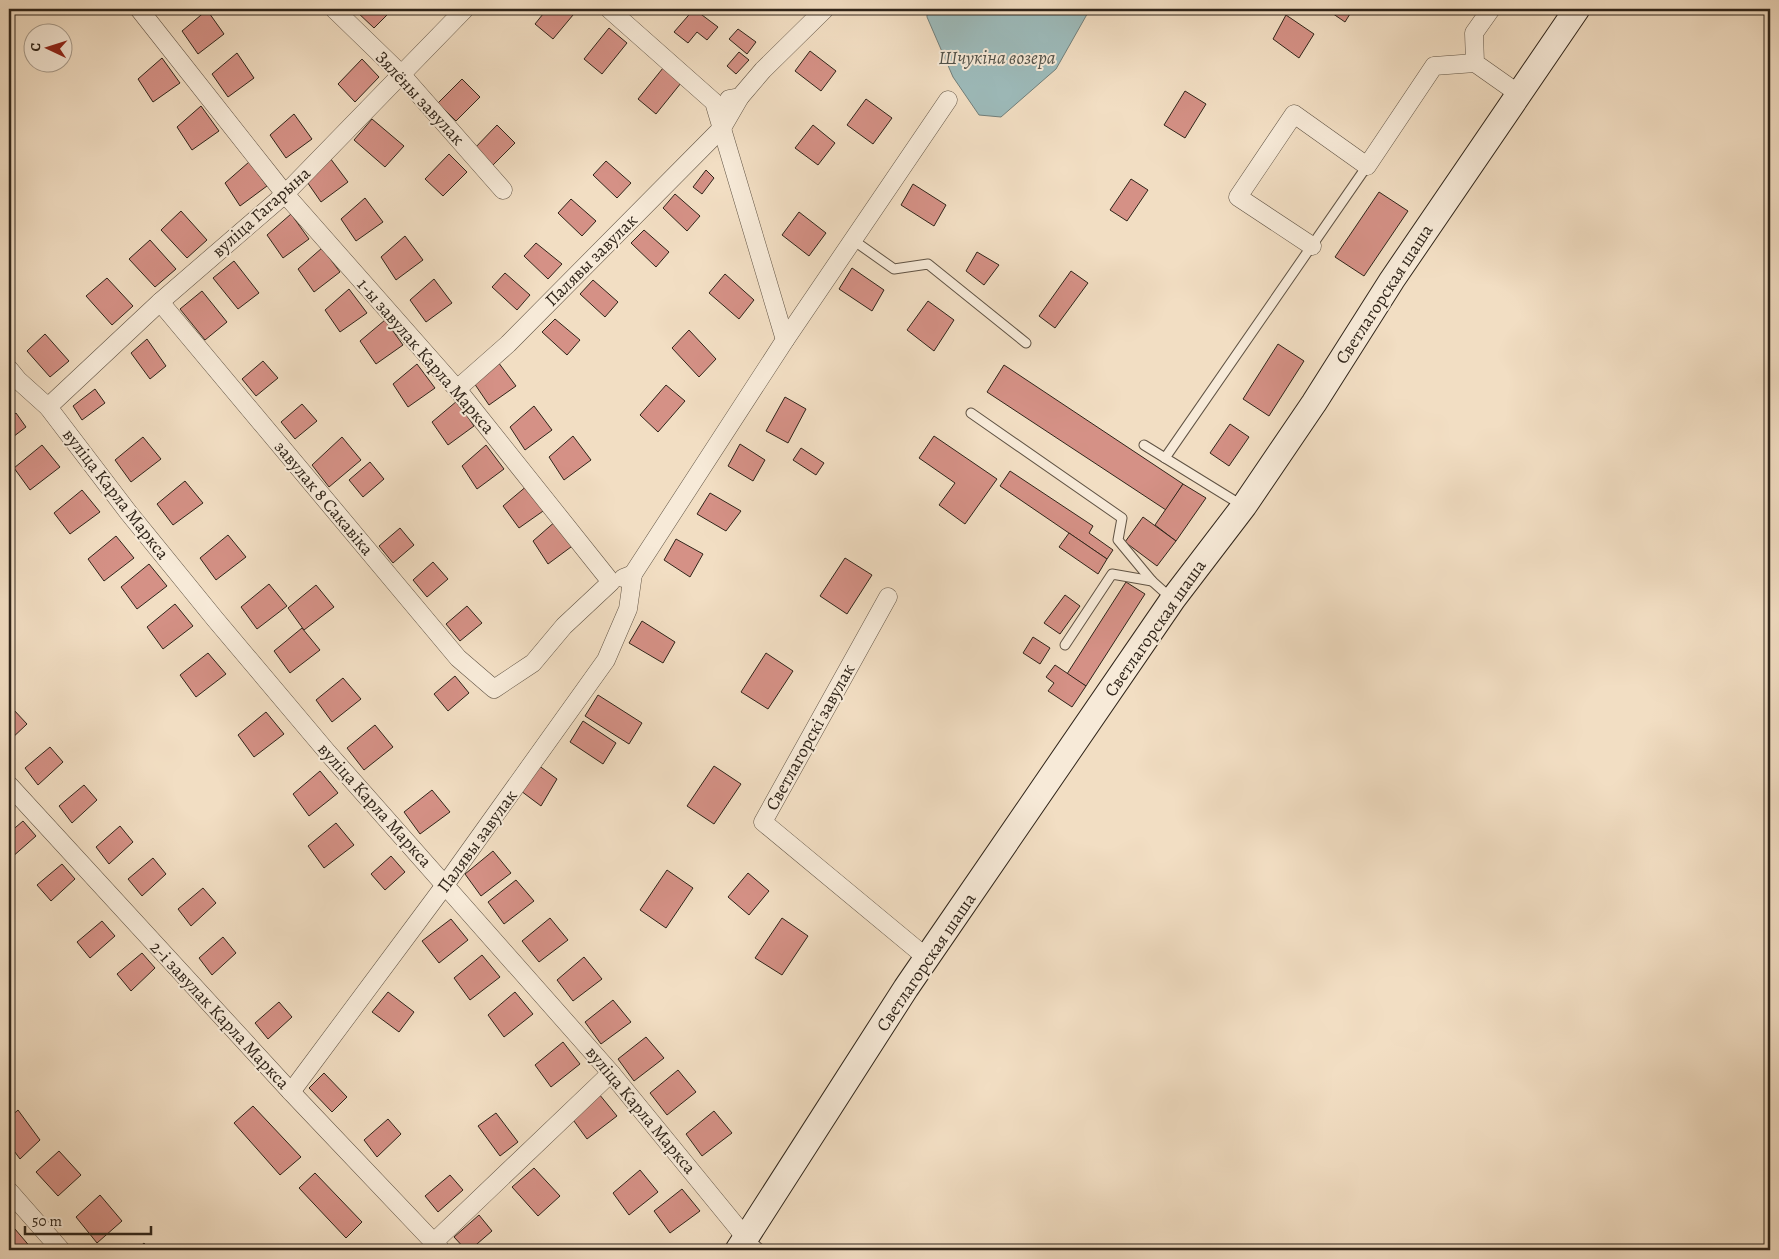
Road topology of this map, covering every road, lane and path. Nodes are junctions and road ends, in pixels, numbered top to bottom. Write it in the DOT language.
graph roads {
  1 [pos="139,9"];
  2 [pos="334,9"];
  3 [pos="465,9"];
  4 [pos="609,9"];
  5 [pos="825,9"];
  6 [pos="1491,9"];
  7 [pos="1577,9"];
  8 [pos="1475,63"];
  9 [pos="401,74"];
  10 [pos="1519,94"];
  11 [pos="740,97"];
  12 [pos="948,100"];
  13 [pos="714,102"];
  14 [pos="722,128"];
  15 [pos="1368,166"];
  16 [pos="503,190"];
  17 [pos="285,194"];
  18 [pos="853,240"];
  19 [pos="1312,246"];
  20 [pos="160,302"];
  21 [pos="784,340"];
  22 [pos="1026,343"];
  23 [pos="12,378"];
  24 [pos="457,388"];
  25 [pos="48,406"];
  26 [pos="972,413"];
  27 [pos="1144,445"];
  28 [pos="1165,458"];
  29 [pos="1244,506"];
  30 [pos="633,574"];
  31 [pos="1152,581"];
  32 [pos="611,582"];
  33 [pos="888,597"];
  34 [pos="1173,599"];
  35 [pos="1065,646"];
  36 [pos="9,785"];
  37 [pos="446,885"];
  38 [pos="927,958"];
  39 [pos="611,1074"];
  40 [pos="291,1092"];
  41 [pos="9,1191"];
  42 [pos="438,1246"];
  43 [pos="748,1246"];
  44 [pos="61,1250"];
  1 -- 17 [label="street, 1-ы завулак Карла Маркса"];
  2 -- 9 [label="street, Зялёны завулак"];
  3 -- 9 [label="street, вуліца Гагарына"];
  4 -- 13 [label="street"];
  5 -- 11 [label="street, Палявы завулак"];
  6 -- 8 [label="street"];
  7 -- 10 [label="main road, Светлагорская шаша"];
  8 -- 10 [label="street"];
  8 -- 15 [label="street"];
  9 -- 16 [label="street, Зялёны завулак"];
  9 -- 17 [label="street, вуліца Гагарына"];
  10 -- 29 [label="main road, Светлагорская шаша"];
  11 -- 13 [label="street"];
  11 -- 14 [label="street, Палявы завулак"];
  12 -- 18 [label="street, Палявы завулак"];
  13 -- 14 [label="street"];
  14 -- 21 [label="street"];
  14 -- 24 [label="street, Палявы завулак"];
  15 -- 19 [label="lane"];
  15 -- 19 [label="street"];
  17 -- 20 [label="street, вуліца Гагарына"];
  17 -- 24 [label="street, 1-ы завулак Карла Маркса"];
  18 -- 21 [label="street, Палявы завулак"];
  18 -- 22 [label="lane"];
  19 -- 28 [label="lane"];
  20 -- 25 [label="street, вуліца Гагарына"];
  20 -- 32 [label="street, завулак 8 Сакавіка"];
  21 -- 30 [label="street, Палявы завулак"];
  23 -- 25 [label="street, вуліца Карла Маркса"];
  24 -- 32 [label="street, 1-ы завулак Карла Маркса"];
  25 -- 37 [label="street, вуліца Карла Маркса"];
  26 -- 31 [label="lane"];
  27 -- 28 [label="lane"];
  28 -- 29 [label="lane"];
  29 -- 34 [label="main road, Светлагорская шаша"];
  30 -- 32 [label="street"];
  30 -- 37 [label="street, Палявы завулак"];
  31 -- 34 [label="lane"];
  31 -- 35 [label="lane"];
  33 -- 38 [label="street, Светлагорскі завулак"];
  34 -- 38 [label="main road, Светлагорская шаша"];
  36 -- 40 [label="street, 2-і завулак Карла Маркса"];
  37 -- 39 [label="street, вуліца Карла Маркса"];
  37 -- 40 [label="street, Палявы завулак"];
  38 -- 43 [label="main road, Светлагорская шаша"];
  39 -- 42 [label="street, 2-і завулак Карла Маркса"];
  39 -- 43 [label="street, вуліца Карла Маркса"];
  40 -- 42 [label="street, 2-і завулак Карла Маркса"];
  41 -- 44 [label="street"];
}
